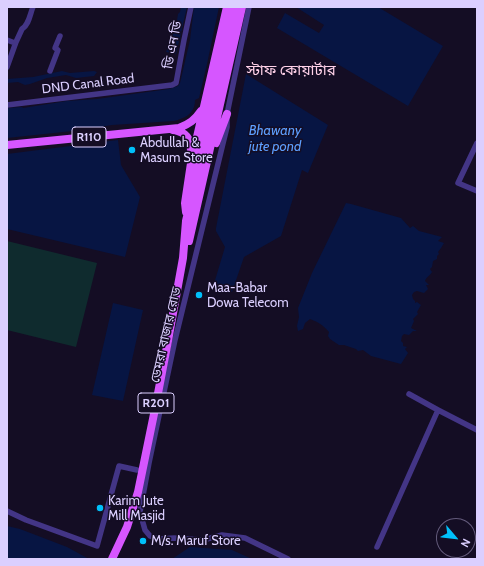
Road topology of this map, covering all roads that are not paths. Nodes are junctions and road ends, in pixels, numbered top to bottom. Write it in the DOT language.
graph roads {
  1 [pos="32,7"];
  2 [pos="191,7"];
  3 [pos="227,7"];
  4 [pos="235,7"];
  5 [pos="242,7"];
  6 [pos="249,7"];
  7 [pos="60,36"];
  8 [pos="7,40"];
  9 [pos="16,44"];
  10 [pos="7,67"];
  11 [pos="50,71"];
  12 [pos="172,85"];
  13 [pos="7,105"];
  14 [pos="203,108"];
  15 [pos="227,114"];
  16 [pos="170,129"];
  17 [pos="477,143"];
  18 [pos="7,145"];
  19 [pos="191,163"];
  20 [pos="205,173"];
  21 [pos="477,191"];
  22 [pos="186,221"];
  23 [pos="183,258"];
  24 [pos="409,394"];
  25 [pos="438,410"];
  26 [pos="477,430"];
  27 [pos="137,470"];
  28 [pos="7,511"];
  29 [pos="377,547"];
  30 [pos="112,559"];
  31 [pos="288,559"];
  1 -- 9 [label="street"];
  2 -- 12 [label="street, ডি এন ডি"];
  3 -- 14 [label="main road"];
  4 -- 22 [label="main road"];
  5 -- 20 [label="main road"];
  6 -- 15 [label="street, ডেমরা বাজার রোড"];
  7 -- 11 [label="street"];
  8 -- 9 [label="street"];
  9 -- 10 [label="street"];
  12 -- 13 [label="street, DND Canal Road"];
  14 -- 16 [label="main road, R110"];
  14 -- 19 [label="main road"];
  15 -- 20 [label="main road"];
  15 -- 31 [label="street, ডেমরা বাজার রোড"];
  16 -- 18 [label="main road, R110"];
  16 -- 19 [label="main road"];
  17 -- 21 [label="street"];
  19 -- 22 [label="main road"];
  20 -- 23 [label="main road"];
  22 -- 23 [label="main road"];
  23 -- 30 [label="main road, R201"];
  24 -- 25 [label="street"];
  25 -- 26 [label="street"];
  25 -- 29 [label="street"];
  27 -- 28 [label="street"];
}
